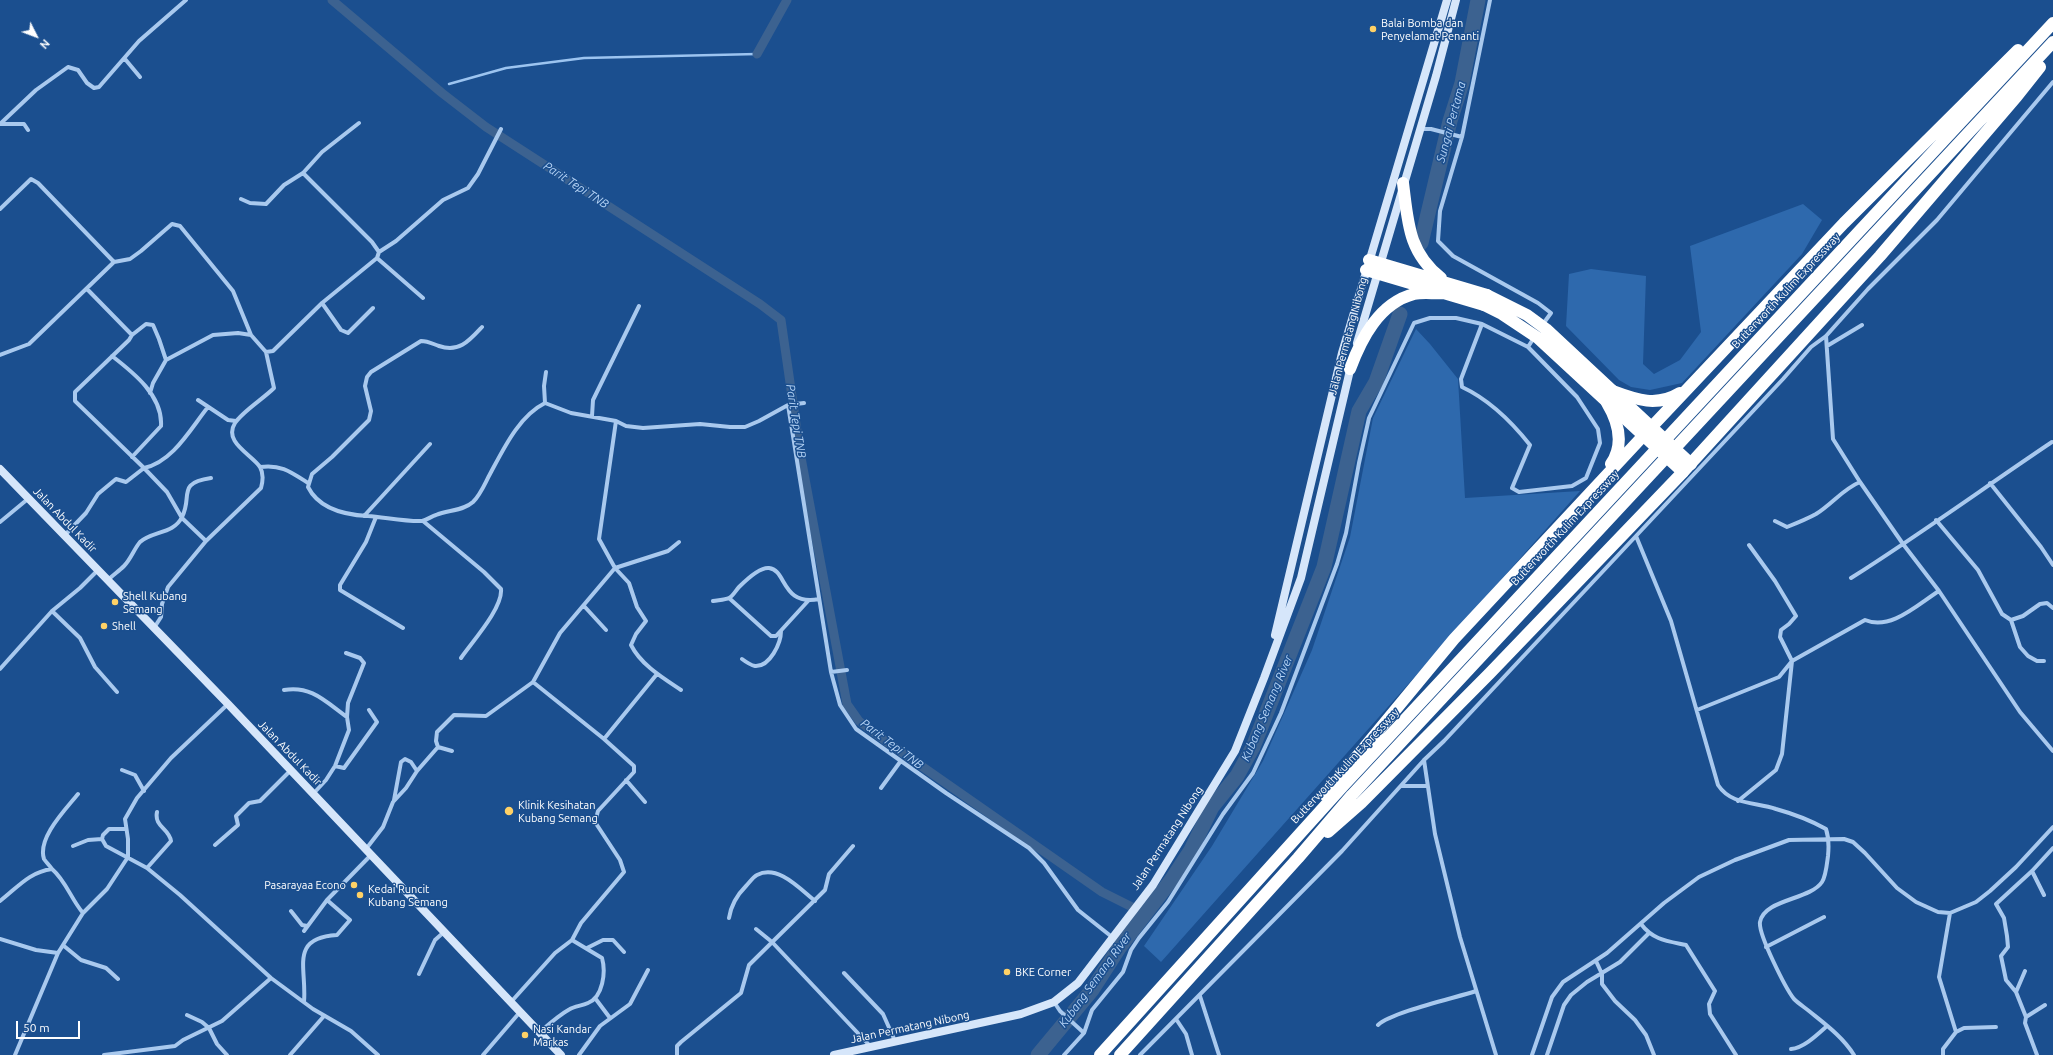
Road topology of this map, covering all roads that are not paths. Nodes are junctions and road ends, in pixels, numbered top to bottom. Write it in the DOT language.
graph roads {
  1 [pos="186,0"];
  2 [pos="1447,0"];
  3 [pos="1456,0"];
  4 [pos="1490,0"];
  5 [pos="2053,18"];
  6 [pos="2053,23"];
  7 [pos="2053,42"];
  8 [pos="2053,50"];
  9 [pos="125,59"];
  10 [pos="140,77"];
  11 [pos="2053,82"];
  12 [pos="359,123"];
  13 [pos="0,124"];
  14 [pos="1420,129"];
  15 [pos="28,130"];
  16 [pos="501,130"];
  17 [pos="1462,137"];
  18 [pos="303,173"];
  19 [pos="1403,183"];
  20 [pos="241,199"];
  21 [pos="0,209"];
  22 [pos="379,252"];
  23 [pos="377,258"];
  24 [pos="114,262"];
  25 [pos="1373,266"];
  26 [pos="1446,288"];
  27 [pos="87,289"];
  28 [pos="423,298"];
  29 [pos="322,303"];
  30 [pos="639,306"];
  31 [pos="373,308"];
  32 [pos="1482,324"];
  33 [pos="1862,325"];
  34 [pos="482,327"];
  35 [pos="132,335"];
  36 [pos="251,335"];
  37 [pos="1826,336"];
  38 [pos="1828,346"];
  39 [pos="1528,347"];
  40 [pos="266,352"];
  41 [pos="0,355"];
  42 [pos="112,356"];
  43 [pos="166,360"];
  44 [pos="1350,369"];
  45 [pos="546,372"];
  46 [pos="1688,388"];
  47 [pos="150,393"];
  48 [pos="1609,395"];
  49 [pos="198,400"];
  50 [pos="545,403"];
  51 [pos="802,403"];
  52 [pos="789,405"];
  53 [pos="208,407"];
  54 [pos="592,416"];
  55 [pos="236,421"];
  56 [pos="616,421"];
  57 [pos="1648,431"];
  58 [pos="2052,442"];
  59 [pos="430,444"];
  60 [pos="132,457"];
  61 [pos="144,468"];
  62 [pos="260,468"];
  63 [pos="1687,468"];
  64 [pos="0,469"];
  65 [pos="211,478"];
  66 [pos="1860,482"];
  67 [pos="308,483"];
  68 [pos="1990,483"];
  69 [pos="1593,490"];
  70 [pos="29,498"];
  71 [pos="364,516"];
  72 [pos="376,517"];
  73 [pos="182,518"];
  74 [pos="1936,520"];
  75 [pos="423,521"];
  76 [pos="1775,521"];
  77 [pos="0,522"];
  78 [pos="65,535"];
  79 [pos="1636,536"];
  80 [pos="206,541"];
  81 [pos="680,542"];
  82 [pos="1903,544"];
  83 [pos="1750,545"];
  84 [pos="2053,565"];
  85 [pos="615,568"];
  86 [pos="98,570"];
  87 [pos="1851,578"];
  88 [pos="108,580"];
  89 [pos="1939,591"];
  90 [pos="729,598"];
  91 [pos="819,599"];
  92 [pos="713,601"];
  93 [pos="808,601"];
  94 [pos="584,606"];
  95 [pos="2053,608"];
  96 [pos="52,611"];
  97 [pos="2011,620"];
  98 [pos="154,628"];
  99 [pos="403,628"];
  100 [pos="606,630"];
  101 [pos="782,631"];
  102 [pos="346,652"];
  103 [pos="461,658"];
  104 [pos="742,659"];
  105 [pos="1792,661"];
  106 [pos="2044,661"];
  107 [pos="0,669"];
  108 [pos="846,669"];
  109 [pos="833,672"];
  110 [pos="657,674"];
  111 [pos="1264,678"];
  112 [pos="533,682"];
  113 [pos="284,690"];
  114 [pos="681,690"];
  115 [pos="117,692"];
  116 [pos="228,704"];
  117 [pos="369,710"];
  118 [pos="1697,710"];
  119 [pos="347,717"];
  120 [pos="604,739"];
  121 [pos="438,747"];
  122 [pos="452,751"];
  123 [pos="2053,751"];
  124 [pos="1424,760"];
  125 [pos="900,762"];
  126 [pos="335,766"];
  127 [pos="122,770"];
  128 [pos="291,770"];
  129 [pos="417,771"];
  130 [pos="626,780"];
  131 [pos="1401,786"];
  132 [pos="1427,786"];
  133 [pos="881,788"];
  134 [pos="144,791"];
  135 [pos="78,794"];
  136 [pos="313,794"];
  137 [pos="1738,801"];
  138 [pos="393,802"];
  139 [pos="645,802"];
  140 [pos="157,812"];
  141 [pos="2053,827"];
  142 [pos="126,829"];
  143 [pos="102,839"];
  144 [pos="1829,840"];
  145 [pos="215,845"];
  146 [pos="73,846"];
  147 [pos="853,846"];
  148 [pos="1287,847"];
  149 [pos="2053,848"];
  150 [pos="368,852"];
  151 [pos="128,857"];
  152 [pos="1298,858"];
  153 [pos="148,868"];
  154 [pos="52,869"];
  155 [pos="2032,871"];
  156 [pos="2044,895"];
  157 [pos="327,900"];
  158 [pos="0,901"];
  159 [pos="815,901"];
  160 [pos="291,911"];
  161 [pos="83,913"];
  162 [pos="1950,913"];
  163 [pos="1824,917"];
  164 [pos="729,918"];
  165 [pos="1641,924"];
  166 [pos="307,926"];
  167 [pos="756,929"];
  168 [pos="304,931"];
  169 [pos="445,932"];
  170 [pos="1648,934"];
  171 [pos="1112,937"];
  172 [pos="0,939"];
  173 [pos="572,940"];
  174 [pos="772,942"];
  175 [pos="64,946"];
  176 [pos="1766,947"];
  177 [pos="587,948"];
  178 [pos="624,952"];
  179 [pos="58,953"];
  180 [pos="1596,961"];
  181 [pos="648,970"];
  182 [pos="2025,971"];
  183 [pos="844,973"];
  184 [pos="419,974"];
  185 [pos="1602,974"];
  186 [pos="271,978"];
  187 [pos="118,980"];
  188 [pos="1476,991"];
  189 [pos="2016,992"];
  190 [pos="1200,996"];
  191 [pos="595,998"];
  192 [pos="304,1002"];
  193 [pos="511,1002"];
  194 [pos="1054,1002"];
  195 [pos="2045,1006"];
  196 [pos="521,1012"];
  197 [pos="186,1015"];
  198 [pos="324,1016"];
  199 [pos="2026,1017"];
  200 [pos="610,1018"];
  201 [pos="1176,1019"];
  202 [pos="1378,1025"];
  203 [pos="1827,1026"];
  204 [pos="1996,1027"];
  205 [pos="209,1028"];
  206 [pos="540,1032"];
  207 [pos="1956,1032"];
  208 [pos="1084,1033"];
  209 [pos="895,1042"];
  210 [pos="871,1047"];
  211 [pos="1791,1048"];
  212 [pos="124,1054"];
  213 [pos="15,1055"];
  214 [pos="104,1055"];
  215 [pos="227,1055"];
  216 [pos="290,1055"];
  217 [pos="378,1055"];
  218 [pos="483,1055"];
  219 [pos="561,1055"];
  220 [pos="579,1055"];
  221 [pos="678,1055"];
  222 [pos="834,1055"];
  223 [pos="1064,1055"];
  224 [pos="1100,1055"];
  225 [pos="1120,1055"];
  226 [pos="1140,1055"];
  227 [pos="1192,1055"];
  228 [pos="1218,1055"];
  229 [pos="1496,1055"];
  230 [pos="1532,1055"];
  231 [pos="1547,1055"];
  232 [pos="1654,1055"];
  233 [pos="1736,1055"];
  234 [pos="1854,1055"];
  235 [pos="1943,1055"];
  236 [pos="2037,1055"];
  1 -- 9 [label="street"];
  2 -- 25 [label="main road, Jalan Permatang Nibong"];
  3 -- 14 [label="main road, Jalan Permatang Nibong"];
  4 -- 17 [label="street"];
  5 -- 46 [label="highway"];
  6 -- 148 [label="highway, Butterworth Kulim Expressway"];
  7 -- 152 [label="highway"];
  8 -- 63 [label="highway"];
  9 -- 10 [label="street"];
  9 -- 13 [label="street"];
  11 -- 37 [label="street"];
  12 -- 18 [label="street"];
  13 -- 15 [label="street"];
  14 -- 17 [label="street"];
  14 -- 19 [label="main road, Jalan Permatang Nibong"];
  16 -- 22 [label="street"];
  17 -- 39 [label="street"];
  18 -- 20 [label="street"];
  18 -- 22 [label="street"];
  19 -- 25 [label="main road, Jalan Permatang Nibong"];
  19 -- 26 [label="highway"];
  21 -- 24 [label="street"];
  22 -- 23 [label="street"];
  23 -- 28 [label="street"];
  23 -- 29 [label="street"];
  24 -- 27 [label="street"];
  24 -- 36 [label="street"];
  25 -- 26 [label="highway"];
  25 -- 44 [label="main road, Jalan Permatang Nibong"];
  25 -- 111 [label="main road, Jalan Permatang Nibong"];
  26 -- 44 [label="highway"];
  26 -- 48 [label="highway, bridge"];
  27 -- 35 [label="street"];
  27 -- 41 [label="street"];
  29 -- 31 [label="street"];
  29 -- 40 [label="street"];
  30 -- 54 [label="street"];
  32 -- 39 [label="street"];
  32 -- 39 [label="street"];
  32 -- 208 [label="street"];
  33 -- 38 [label="street"];
  34 -- 67 [label="street"];
  35 -- 42 [label="street"];
  35 -- 43 [label="street"];
  36 -- 40 [label="street"];
  36 -- 43 [label="street"];
  37 -- 38 [label="street"];
  37 -- 79 [label="street"];
  38 -- 66 [label="street"];
  40 -- 55 [label="street"];
  42 -- 47 [label="street"];
  42 -- 60 [label="street"];
  43 -- 47 [label="street"];
  44 -- 111 [label="main road, Jalan Permatang Nibong"];
  45 -- 50 [label="street"];
  46 -- 48 [label="highway"];
  46 -- 57 [label="highway"];
  47 -- 60 [label="street"];
  48 -- 57 [label="highway, bridge"];
  48 -- 69 [label="highway, bridge"];
  49 -- 53 [label="street"];
  50 -- 54 [label="street"];
  50 -- 75 [label="street"];
  51 -- 52 [label="street"];
  52 -- 56 [label="street"];
  52 -- 91 [label="street"];
  53 -- 55 [label="street"];
  53 -- 61 [label="street"];
  54 -- 56 [label="street"];
  55 -- 62 [label="street"];
  56 -- 85 [label="street"];
  57 -- 63 [label="highway, bridge"];
  57 -- 69 [label="highway"];
  58 -- 68 [label="street"];
  59 -- 71 [label="street"];
  60 -- 61 [label="street"];
  61 -- 73 [label="street"];
  61 -- 78 [label="street"];
  62 -- 67 [label="street"];
  62 -- 80 [label="street"];
  63 -- 152 [label="highway"];
  64 -- 70 [label="main road, Jalan Abdul Kadir"];
  65 -- 73 [label="street"];
  66 -- 76 [label="street"];
  66 -- 82 [label="street"];
  67 -- 71 [label="street"];
  68 -- 74 [label="street"];
  68 -- 84 [label="street"];
  69 -- 148 [label="highway"];
  70 -- 77 [label="street"];
  70 -- 78 [label="main road, Jalan Abdul Kadir"];
  71 -- 72 [label="street"];
  72 -- 75 [label="street"];
  72 -- 99 [label="street"];
  73 -- 80 [label="street"];
  73 -- 88 [label="street"];
  74 -- 82 [label="street"];
  74 -- 97 [label="street"];
  75 -- 103 [label="street"];
  78 -- 86 [label="main road, Jalan Abdul Kadir"];
  79 -- 118 [label="street"];
  79 -- 124 [label="street"];
  80 -- 98 [label="street"];
  81 -- 85 [label="street"];
  82 -- 87 [label="street"];
  82 -- 89 [label="street"];
  83 -- 105 [label="street"];
  85 -- 94 [label="street"];
  85 -- 110 [label="street"];
  86 -- 88 [label="main road, Jalan Abdul Kadir"];
  86 -- 96 [label="street"];
  88 -- 98 [label="main road, Jalan Abdul Kadir"];
  89 -- 105 [label="street"];
  89 -- 123 [label="street"];
  90 -- 92 [label="street"];
  90 -- 93 [label="street"];
  90 -- 101 [label="street"];
  91 -- 93 [label="street"];
  91 -- 109 [label="street"];
  93 -- 101 [label="street"];
  94 -- 100 [label="street"];
  94 -- 112 [label="street"];
  95 -- 97 [label="street"];
  96 -- 107 [label="street"];
  96 -- 115 [label="street"];
  97 -- 106 [label="street"];
  98 -- 116 [label="main road, Jalan Abdul Kadir"];
  101 -- 104 [label="street"];
  102 -- 119 [label="street"];
  105 -- 118 [label="street"];
  105 -- 137 [label="street"];
  108 -- 109 [label="street"];
  109 -- 125 [label="street"];
  110 -- 114 [label="street"];
  110 -- 120 [label="street"];
  111 -- 171 [label="main road, Jalan Permatang Nibong"];
  112 -- 120 [label="street"];
  112 -- 121 [label="street"];
  113 -- 119 [label="street"];
  116 -- 128 [label="main road, Jalan Abdul Kadir"];
  116 -- 134 [label="street"];
  117 -- 126 [label="street"];
  118 -- 137 [label="street"];
  119 -- 126 [label="street"];
  120 -- 130 [label="street"];
  121 -- 122 [label="street"];
  121 -- 129 [label="street"];
  124 -- 131 [label="street"];
  124 -- 132 [label="street"];
  125 -- 133 [label="street"];
  125 -- 171 [label="street"];
  126 -- 136 [label="street"];
  127 -- 134 [label="street"];
  128 -- 136 [label="main road, Jalan Abdul Kadir"];
  128 -- 145 [label="street"];
  129 -- 138 [label="street"];
  129 -- 138 [label="street"];
  130 -- 139 [label="street"];
  130 -- 173 [label="street"];
  131 -- 132 [label="street"];
  131 -- 190 [label="street"];
  132 -- 188 [label="street"];
  134 -- 142 [label="street"];
  135 -- 154 [label="street"];
  136 -- 150 [label="main road, Jalan Abdul Kadir"];
  137 -- 144 [label="street"];
  138 -- 150 [label="street"];
  140 -- 153 [label="street"];
  141 -- 162 [label="street"];
  142 -- 143 [label="street"];
  142 -- 151 [label="street"];
  143 -- 146 [label="street"];
  143 -- 151 [label="street"];
  144 -- 162 [label="street"];
  144 -- 165 [label="street"];
  144 -- 176 [label="street"];
  147 -- 159 [label="street"];
  148 -- 224 [label="highway, Butterworth Kulim Expressway"];
  149 -- 155 [label="street"];
  150 -- 157 [label="street"];
  150 -- 169 [label="main road, Jalan Abdul Kadir"];
  151 -- 153 [label="street"];
  151 -- 161 [label="street"];
  152 -- 225 [label="highway"];
  153 -- 186 [label="street"];
  154 -- 158 [label="street"];
  154 -- 161 [label="street"];
  155 -- 156 [label="street"];
  155 -- 189 [label="street"];
  157 -- 166 [label="street"];
  157 -- 192 [label="street"];
  159 -- 164 [label="street"];
  159 -- 174 [label="street"];
  160 -- 166 [label="street"];
  161 -- 175 [label="street"];
  162 -- 207 [label="street"];
  163 -- 176 [label="street"];
  165 -- 170 [label="street"];
  165 -- 180 [label="street"];
  166 -- 168 [label="street"];
  167 -- 174 [label="street"];
  169 -- 184 [label="street"];
  169 -- 193 [label="main road, Jalan Abdul Kadir"];
  170 -- 185 [label="street"];
  170 -- 233 [label="street"];
  171 -- 194 [label="main road, Jalan Permatang Nibong"];
  172 -- 179 [label="street"];
  173 -- 177 [label="street"];
  173 -- 193 [label="street"];
  174 -- 210 [label="street"];
  174 -- 221 [label="street"];
  175 -- 179 [label="street"];
  175 -- 187 [label="street"];
  176 -- 203 [label="street"];
  177 -- 178 [label="street"];
  177 -- 191 [label="street"];
  179 -- 213 [label="street"];
  180 -- 185 [label="street"];
  180 -- 230 [label="street"];
  181 -- 200 [label="street"];
  182 -- 189 [label="street"];
  183 -- 209 [label="street"];
  185 -- 231 [label="street"];
  185 -- 232 [label="street"];
  186 -- 192 [label="street"];
  186 -- 205 [label="street"];
  188 -- 202 [label="street"];
  188 -- 229 [label="street"];
  189 -- 199 [label="street"];
  190 -- 201 [label="street"];
  190 -- 228 [label="street"];
  191 -- 200 [label="street"];
  191 -- 206 [label="street"];
  192 -- 198 [label="street"];
  193 -- 196 [label="main road, Jalan Abdul Kadir"];
  194 -- 208 [label="street"];
  194 -- 209 [label="main road, Jalan Permatang Nibong"];
  195 -- 199 [label="street"];
  196 -- 206 [label="main road, Jalan Abdul Kadir"];
  196 -- 218 [label="street"];
  197 -- 205 [label="street"];
  198 -- 216 [label="street"];
  198 -- 217 [label="street"];
  199 -- 236 [label="street"];
  200 -- 220 [label="street"];
  201 -- 226 [label="street"];
  201 -- 227 [label="street"];
  203 -- 211 [label="street"];
  203 -- 234 [label="street"];
  204 -- 207 [label="street"];
  205 -- 212 [label="street"];
  205 -- 215 [label="street"];
  206 -- 219 [label="main road, Jalan Abdul Kadir"];
  207 -- 235 [label="street"];
  208 -- 223 [label="street"];
  209 -- 210 [label="main road, Jalan Permatang Nibong"];
  210 -- 222 [label="main road, Jalan Permatang Nibong"];
  212 -- 214 [label="street"];
}
